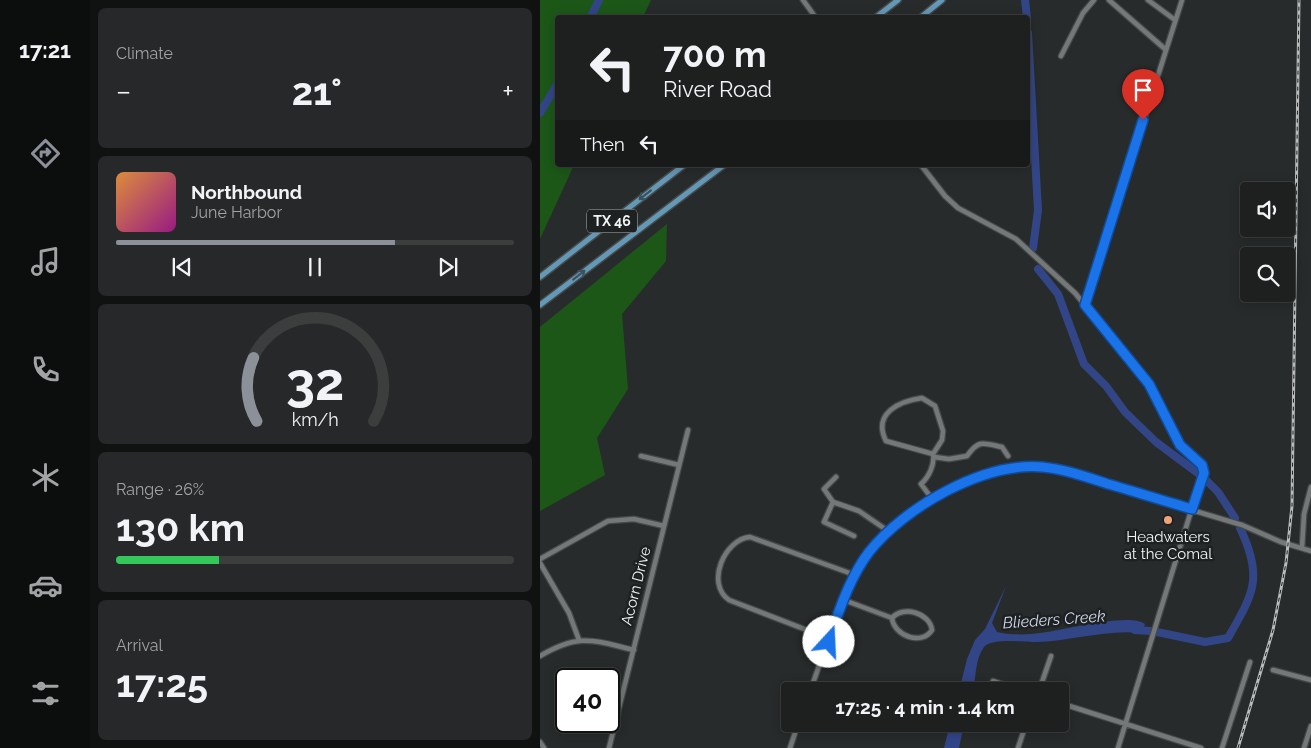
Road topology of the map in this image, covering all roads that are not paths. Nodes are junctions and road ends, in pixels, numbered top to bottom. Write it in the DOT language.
graph roads {
  1 [pos="804,0"];
  2 [pos="898,0"];
  3 [pos="942,0"];
  4 [pos="1094,0"];
  5 [pos="1109,0"];
  6 [pos="1148,0"];
  7 [pos="1182,0"];
  8 [pos="814,15"];
  9 [pos="879,15"];
  10 [pos="924,15"];
  11 [pos="1175,20"];
  12 [pos="1165,49"];
  13 [pos="1061,56"];
  14 [pos="681,167"];
  15 [pos="721,167"];
  16 [pos="923,167"];
  17 [pos="540,276"];
  18 [pos="540,305"];
  19 [pos="1085,305"];
  20 [pos="688,430"];
  21 [pos="641,456"];
  22 [pos="934,456"];
  23 [pos="1008,456"];
  24 [pos="679,465"];
  25 [pos="836,477"];
  26 [pos="1311,487"];
  27 [pos="933,500"];
  28 [pos="833,502"];
  29 [pos="1192,509"];
  30 [pos="664,526"];
  31 [pos="888,531"];
  32 [pos="854,536"];
  33 [pos="1302,548"];
  34 [pos="1311,551"];
  35 [pos="540,559"];
  36 [pos="540,563"];
  37 [pos="855,574"];
  38 [pos="844,600"];
  39 [pos="892,618"];
  40 [pos="830,639"];
  41 [pos="579,640"];
  42 [pos="634,650"];
  43 [pos="540,656"];
  44 [pos="1051,656"];
  45 [pos="1250,662"];
  46 [pos="1273,670"];
  47 [pos="1311,680"];
  48 [pos="993,681"];
  49 [pos="813,682"];
  50 [pos="996,682"];
  51 [pos="1042,682"];
  52 [pos="1069,706"];
  53 [pos="620,707"];
  54 [pos="1126,723"];
  55 [pos="1311,726"];
  56 [pos="795,732"];
  57 [pos="1023,732"];
  58 [pos="613,733"];
  59 [pos="540,742"];
  60 [pos="544,748"];
  61 [pos="609,748"];
  62 [pos="790,748"];
  63 [pos="1018,748"];
  64 [pos="1118,748"];
  65 [pos="1201,748"];
  66 [pos="1222,748"];
  67 [pos="1304,748"];
  1 -- 8 [label="street"];
  2 -- 9 [label="main road"];
  3 -- 10 [label="main road"];
  4 -- 13 [label="street"];
  5 -- 12 [label="street"];
  6 -- 11 [label="street"];
  7 -- 11 [label="street"];
  11 -- 12 [label="street"];
  12 -- 19 [label="street"];
  14 -- 17 [label="main road, TX 46, one-way"];
  18 -- 15 [label="main road, TX 46, one-way"];
  16 -- 19 [label="street"];
  19 -- 29 [label="street"];
  20 -- 24 [label="street, Acorn Drive"];
  21 -- 24 [label="street"];
  22 -- 22 [label="street"];
  22 -- 23 [label="street"];
  22 -- 27 [label="street"];
  24 -- 30 [label="street, Acorn Drive"];
  25 -- 28 [label="street"];
  26 -- 33 [label="street"];
  27 -- 29 [label="street"];
  27 -- 31 [label="street"];
  28 -- 31 [label="street"];
  28 -- 32 [label="street"];
  29 -- 33 [label="street"];
  29 -- 54 [label="street"];
  30 -- 35 [label="street"];
  30 -- 42 [label="street, Acorn Drive"];
  31 -- 37 [label="street"];
  33 -- 34 [label="street"];
  36 -- 41 [label="street"];
  37 -- 38 [label="street"];
  37 -- 40 [label="street"];
  38 -- 39 [label="street"];
  38 -- 40 [label="street"];
  39 -- 39 [label="street"];
  40 -- 49 [label="street"];
  41 -- 42 [label="street"];
  41 -- 43 [label="street"];
  42 -- 53 [label="street, Acorn Drive"];
  44 -- 51 [label="street"];
  45 -- 66 [label="street"];
  46 -- 47 [label="street"];
  48 -- 50 [label="street"];
  52 -- 54 [label="street"];
  54 -- 64 [label="street"];
  54 -- 65 [label="street"];
  55 -- 67 [label="street"];
  56 -- 62 [label="street"];
  57 -- 63 [label="street"];
  58 -- 61 [label="street, Acorn Drive"];
  59 -- 60 [label="street"];
}
